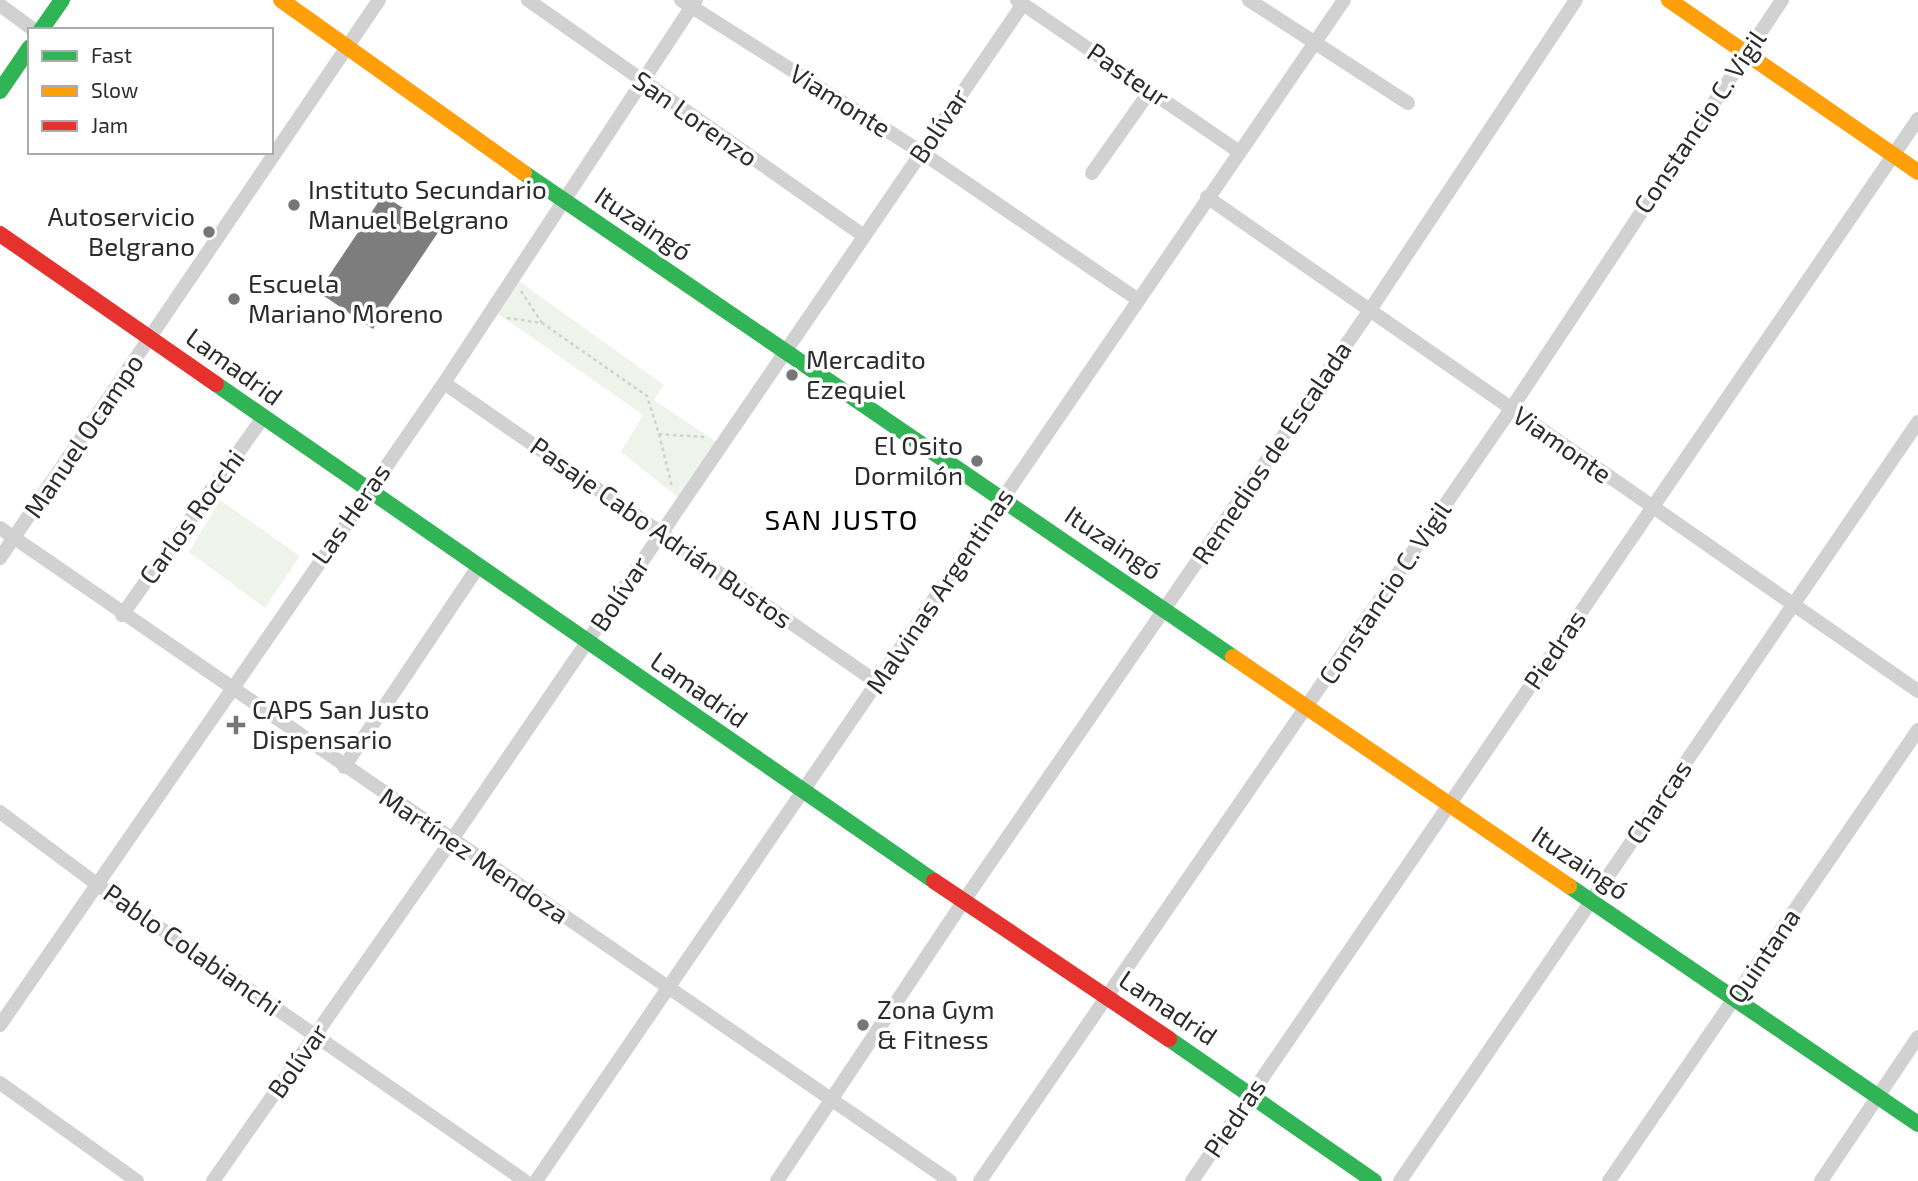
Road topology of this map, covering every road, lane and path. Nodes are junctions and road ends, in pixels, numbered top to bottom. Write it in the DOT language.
graph roads {
  1 [pos="62,0"];
  2 [pos="281,0"];
  3 [pos="379,0"];
  4 [pos="528,0"];
  5 [pos="1249,0"];
  6 [pos="1344,0"];
  7 [pos="1576,0"];
  8 [pos="1669,0"];
  9 [pos="1782,0"];
  10 [pos="690,2"];
  11 [pos="1020,2"];
  12 [pos="0,5"];
  13 [pos="31,28"];
  14 [pos="42,28"];
  15 [pos="1314,42"];
  16 [pos="349,46"];
  17 [pos="28,50"];
  18 [pos="1746,51"];
  19 [pos="643,83"];
  20 [pos="0,91"];
  21 [pos="1150,91"];
  22 [pos="1408,103"];
  23 [pos="1918,119"];
  24 [pos="1238,151"];
  25 [pos="921,152"];
  26 [pos="1894,155"];
  27 [pos="1918,172"];
  28 [pos="1092,173"];
  29 [pos="1207,197"];
  30 [pos="563,200"];
  31 [pos="0,234"];
  32 [pos="864,236"];
  33 [pos="521,291"];
  34 [pos="1137,299"];
  35 [pos="1370,310"];
  36 [pos="507,318"];
  37 [pos="542,323"];
  38 [pos="152,337"];
  39 [pos="785,350"];
  40 [pos="444,383"];
  41 [pos="1511,409"];
  42 [pos="262,419"];
  43 [pos="1918,422"];
  44 [pos="659,434"];
  45 [pos="704,437"];
  46 [pos="672,487"];
  47 [pos="368,491"];
  48 [pos="1003,498"];
  49 [pos="1650,507"];
  50 [pos="0,528"];
  51 [pos="661,533"];
  52 [pos="14,538"];
  53 [pos="0,558"];
  54 [pos="478,567"];
  55 [pos="1792,605"];
  56 [pos="1166,609"];
  57 [pos="122,615"];
  58 [pos="588,641"];
  59 [pos="878,683"];
  60 [pos="231,689"];
  61 [pos="1918,691"];
  62 [pos="1307,706"];
  63 [pos="1918,730"];
  64 [pos="344,767"];
  65 [pos="802,792"];
  66 [pos="1451,804"];
  67 [pos="0,812"];
  68 [pos="451,841"];
  69 [pos="98,885"];
  70 [pos="1592,901"];
  71 [pos="963,902"];
  72 [pos="668,990"];
  73 [pos="1108,997"];
  74 [pos="1735,999"];
  75 [pos="0,1025"];
  76 [pos="316,1036"];
  77 [pos="1918,1037"];
  78 [pos="0,1083"];
  79 [pos="1250,1094"];
  80 [pos="1877,1097"];
  81 [pos="833,1099"];
  82 [pos="1918,1124"];
  83 [pos="137,1181"];
  84 [pos="212,1181"];
  85 [pos="525,1181"];
  86 [pos="536,1181"];
  87 [pos="777,1181"];
  88 [pos="950,1181"];
  89 [pos="980,1181"];
  90 [pos="1192,1181"];
  91 [pos="1374,1181"];
  92 [pos="1400,1181"];
  93 [pos="1609,1181"];
  94 [pos="1821,1181"];
  1 -- 14 [label="street"];
  2 -- 16 [label="street, Ituzaingó"];
  3 -- 16 [label="street, Manuel Ocampo"];
  4 -- 19 [label="street, San Lorenzo"];
  5 -- 15 [label="street"];
  6 -- 15 [label="street, Malvinas Argentinas"];
  7 -- 35 [label="street, Remedios de Escalada"];
  8 -- 18 [label="street"];
  9 -- 18 [label="street, Constancio C. Vigil"];
  10 -- 19 [label="street, Las Heras"];
  10 -- 25 [label="street, Viamonte"];
  11 -- 21 [label="street, Pasteur"];
  11 -- 25 [label="street, Bolívar"];
  12 -- 13 [label="street"];
  15 -- 22 [label="street"];
  15 -- 24 [label="street, Malvinas Argentinas"];
  16 -- 30 [label="street, Ituzaingó"];
  16 -- 38 [label="street, Manuel Ocampo"];
  17 -- 20 [label="street"];
  18 -- 26 [label="street"];
  18 -- 41 [label="street, Constancio C. Vigil"];
  19 -- 30 [label="street, Las Heras"];
  19 -- 32 [label="street, San Lorenzo"];
  21 -- 24 [label="street, Pasteur"];
  21 -- 28 [label="street"];
  23 -- 26 [label="street, Piedras"];
  24 -- 29 [label="street, Malvinas Argentinas"];
  25 -- 32 [label="street, Bolívar"];
  25 -- 34 [label="street, Viamonte"];
  26 -- 27 [label="street"];
  26 -- 49 [label="street, Piedras"];
  29 -- 34 [label="street, Malvinas Argentinas"];
  29 -- 35 [label="street, Viamonte"];
  30 -- 39 [label="street, Ituzaingó"];
  30 -- 40 [label="street, Las Heras"];
  31 -- 38 [label="street, Lamadrid"];
  32 -- 39 [label="street, Bolívar"];
  33 -- 37 [label="path"];
  34 -- 48 [label="street, Malvinas Argentinas"];
  35 -- 41 [label="street, Viamonte"];
  35 -- 56 [label="street, Remedios de Escalada"];
  36 -- 37 [label="path"];
  37 -- 44 [label="path"];
  38 -- 42 [label="street, Lamadrid"];
  38 -- 52 [label="street, Manuel Ocampo"];
  39 -- 48 [label="street, Ituzaingó"];
  39 -- 51 [label="street, Bolívar"];
  40 -- 47 [label="street, Las Heras"];
  40 -- 51 [label="street, Pasaje Cabo Adrián Bustos"];
  41 -- 49 [label="street, Viamonte"];
  41 -- 62 [label="street, Constancio C. Vigil"];
  42 -- 47 [label="street, Lamadrid"];
  42 -- 57 [label="street, Carlos Rocchi"];
  43 -- 55 [label="street, Charcas"];
  44 -- 45 [label="path"];
  44 -- 46 [label="path"];
  47 -- 54 [label="street, Lamadrid"];
  47 -- 60 [label="street, Las Heras"];
  48 -- 56 [label="street, Ituzaingó"];
  48 -- 59 [label="street, Malvinas Argentinas"];
  49 -- 55 [label="street, Viamonte"];
  49 -- 66 [label="street, Piedras"];
  50 -- 52 [label="street, Martínez Mendoza"];
  51 -- 58 [label="street, Bolívar"];
  51 -- 59 [label="street, Pasaje Cabo Adrián Bustos"];
  52 -- 53 [label="street, Manuel Ocampo"];
  52 -- 57 [label="street, Martínez Mendoza"];
  54 -- 58 [label="street, Lamadrid"];
  54 -- 64 [label="street"];
  55 -- 61 [label="street, Viamonte"];
  55 -- 70 [label="street, Charcas"];
  56 -- 62 [label="street, Ituzaingó"];
  56 -- 71 [label="street, Remedios de Escalada"];
  57 -- 60 [label="street, Martínez Mendoza"];
  58 -- 65 [label="street, Lamadrid"];
  58 -- 68 [label="street, Bolívar"];
  59 -- 65 [label="street, Malvinas Argentinas"];
  60 -- 64 [label="street, Martínez Mendoza"];
  60 -- 69 [label="street, Las Heras"];
  62 -- 66 [label="street, Ituzaingó"];
  62 -- 73 [label="street, Constancio C. Vigil"];
  63 -- 74 [label="street, Quintana"];
  64 -- 68 [label="street, Martínez Mendoza"];
  65 -- 71 [label="street, Lamadrid"];
  65 -- 72 [label="street, Malvinas Argentinas"];
  66 -- 70 [label="street, Ituzaingó"];
  66 -- 79 [label="street, Piedras"];
  67 -- 69 [label="street, Pablo Colabianchi"];
  68 -- 72 [label="street, Martínez Mendoza"];
  68 -- 76 [label="street, Bolívar"];
  69 -- 75 [label="street, Las Heras"];
  69 -- 76 [label="street, Pablo Colabianchi"];
  70 -- 74 [label="street, Ituzaingó"];
  70 -- 92 [label="street, Charcas"];
  71 -- 73 [label="street, Lamadrid"];
  71 -- 81 [label="street, Remedios de Escalada"];
  72 -- 81 [label="street, Martínez Mendoza"];
  72 -- 86 [label="street, Malvinas Argentinas"];
  73 -- 79 [label="street, Lamadrid"];
  73 -- 89 [label="street, Constancio C. Vigil"];
  74 -- 80 [label="street, Ituzaingó"];
  74 -- 93 [label="street, Quintana"];
  76 -- 84 [label="street, Bolívar"];
  76 -- 85 [label="street, Pablo Colabianchi"];
  77 -- 80 [label="street"];
  78 -- 83 [label="street"];
  79 -- 90 [label="street, Piedras"];
  79 -- 91 [label="street, Lamadrid"];
  80 -- 82 [label="street, Ituzaingó"];
  80 -- 94 [label="street"];
  81 -- 87 [label="street, Remedios de Escalada"];
  81 -- 88 [label="street, Martínez Mendoza"];
}
